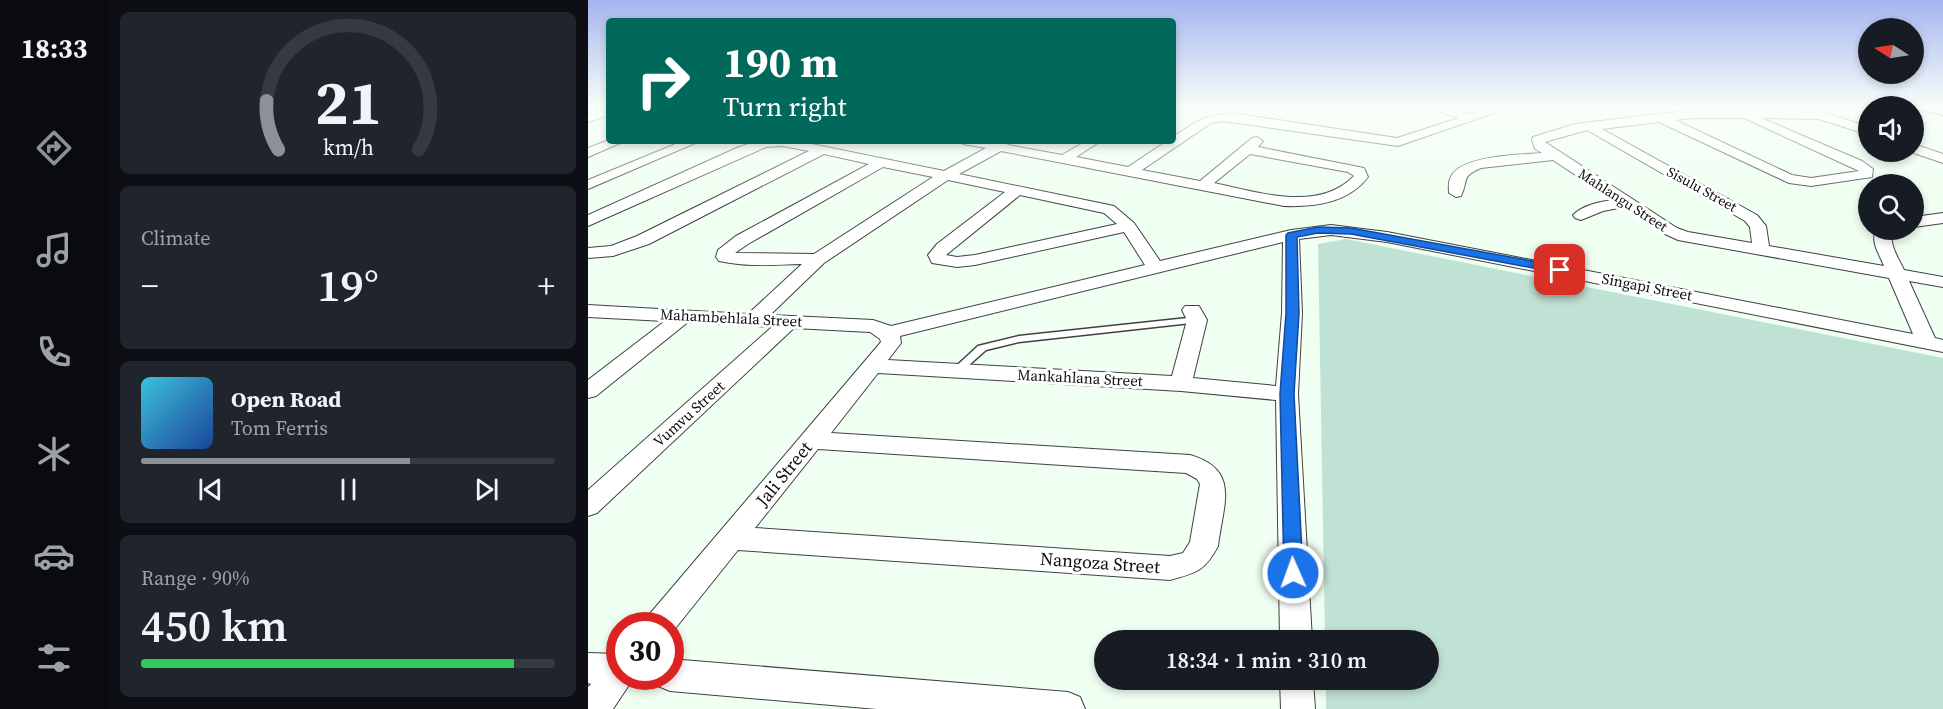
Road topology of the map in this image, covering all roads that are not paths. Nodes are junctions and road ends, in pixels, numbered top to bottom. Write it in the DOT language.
graph roads {
  1 [pos="1258,140"];
  2 [pos="1384,140"];
  3 [pos="1404,140"];
  4 [pos="1538,140"];
  5 [pos="1615,140"];
  6 [pos="1708,140"];
  7 [pos="1802,140"];
  8 [pos="611,144"];
  9 [pos="672,144"];
  10 [pos="687,144"];
  11 [pos="760,144"];
  12 [pos="796,144"];
  13 [pos="1004,144"];
  14 [pos="1090,144"];
  15 [pos="1173,144"];
  16 [pos="1247,149"];
  17 [pos="822,150"];
  18 [pos="1924,152"];
  19 [pos="588,153"];
  20 [pos="1555,156"];
  21 [pos="1064,159"];
  22 [pos="1943,159"];
  23 [pos="880,163"];
  24 [pos="1130,172"];
  25 [pos="945,176"];
  26 [pos="588,178"];
  27 [pos="588,185"];
  28 [pos="1202,186"];
  29 [pos="1016,191"];
  30 [pos="1456,193"];
  31 [pos="1627,202"];
  32 [pos="1581,215"];
  33 [pos="1943,218"];
  34 [pos="588,221"];
  35 [pos="1924,221"];
  36 [pos="1128,226"];
  37 [pos="1291,235"];
  38 [pos="1882,240"];
  39 [pos="1761,251"];
  40 [pos="588,253"];
  41 [pos="818,259"];
  42 [pos="1155,268"];
  43 [pos="1897,273"];
  44 [pos="1943,282"];
  45 [pos="588,311"];
  46 [pos="1195,315"];
  47 [pos="684,316"];
  48 [pos="754,319"];
  49 [pos="790,321"];
  50 [pos="881,329"];
  51 [pos="1935,344"];
  52 [pos="873,366"];
  53 [pos="956,371"];
  54 [pos="1181,384"];
  55 [pos="588,391"];
  56 [pos="1287,394"];
  57 [pos="812,440"];
  58 [pos="588,506"];
  59 [pos="731,538"];
  60 [pos="670,612"];
  61 [pos="1296,630"];
  62 [pos="588,668"];
  63 [pos="606,670"];
  64 [pos="684,676"];
  65 [pos="606,690"];
  66 [pos="1297,690"];
  67 [pos="592,709"];
  68 [pos="1068,709"];
  69 [pos="1298,709"];
  1 -- 16 [label="street"];
  2 -- 3 [label="street"];
  4 -- 20 [label="street, Mahlangu Street"];
  5 -- 39 [label="street, Sisulu Street"];
  6 -- 7 [label="street"];
  8 -- 19 [label="street"];
  9 -- 26 [label="street"];
  10 -- 27 [label="street"];
  11 -- 34 [label="street"];
  12 -- 17 [label="street"];
  13 -- 21 [label="street"];
  13 -- 25 [label="street"];
  14 -- 21 [label="street"];
  15 -- 24 [label="street"];
  16 -- 28 [label="street"];
  16 -- 28 [label="street"];
  17 -- 23 [label="street"];
  17 -- 40 [label="street"];
  18 -- 22 [label="street"];
  20 -- 30 [label="street"];
  20 -- 31 [label="street, Mahlangu Street"];
  21 -- 24 [label="street"];
  23 -- 25 [label="street"];
  23 -- 41 [label="street"];
  24 -- 28 [label="street"];
  25 -- 29 [label="street"];
  25 -- 41 [label="street"];
  29 -- 36 [label="street"];
  29 -- 36 [label="street"];
  31 -- 32 [label="street"];
  31 -- 39 [label="street, Mahlangu Street"];
  33 -- 35 [label="street"];
  36 -- 42 [label="street"];
  37 -- 42 [label="street, Singapi Street"];
  37 -- 51 [label="street, Singapi Street"];
  37 -- 56 [label="street"];
  38 -- 43 [label="street"];
  39 -- 43 [label="street, Mahlangu Street"];
  41 -- 48 [label="street"];
  42 -- 50 [label="street, Mahambehlala Street"];
  43 -- 44 [label="street, Mahlangu Street"];
  43 -- 51 [label="street"];
  45 -- 47 [label="street, Mahambehlala Street"];
  46 -- 53 [label="lane"];
  46 -- 54 [label="street"];
  47 -- 48 [label="street, Mahambehlala Street"];
  47 -- 55 [label="street"];
  48 -- 49 [label="street, Mahambehlala Street"];
  49 -- 50 [label="street, Mahambehlala Street"];
  49 -- 58 [label="street, Vumvu Street"];
  50 -- 52 [label="street, Jali Street"];
  52 -- 53 [label="street, Mankahlana Street"];
  52 -- 57 [label="street, Jali Street"];
  53 -- 54 [label="street, Mankahlana Street"];
  54 -- 56 [label="street, Mankahlana Street"];
  56 -- 61 [label="street"];
  57 -- 59 [label="street, Jali Street"];
  57 -- 59 [label="street, Nangoza Street"];
  59 -- 60 [label="street, Jali Street"];
  62 -- 63 [label="street"];
  64 -- 68 [label="street"];
  65 -- 67 [label="street"];
  66 -- 69 [label="street"];
}
